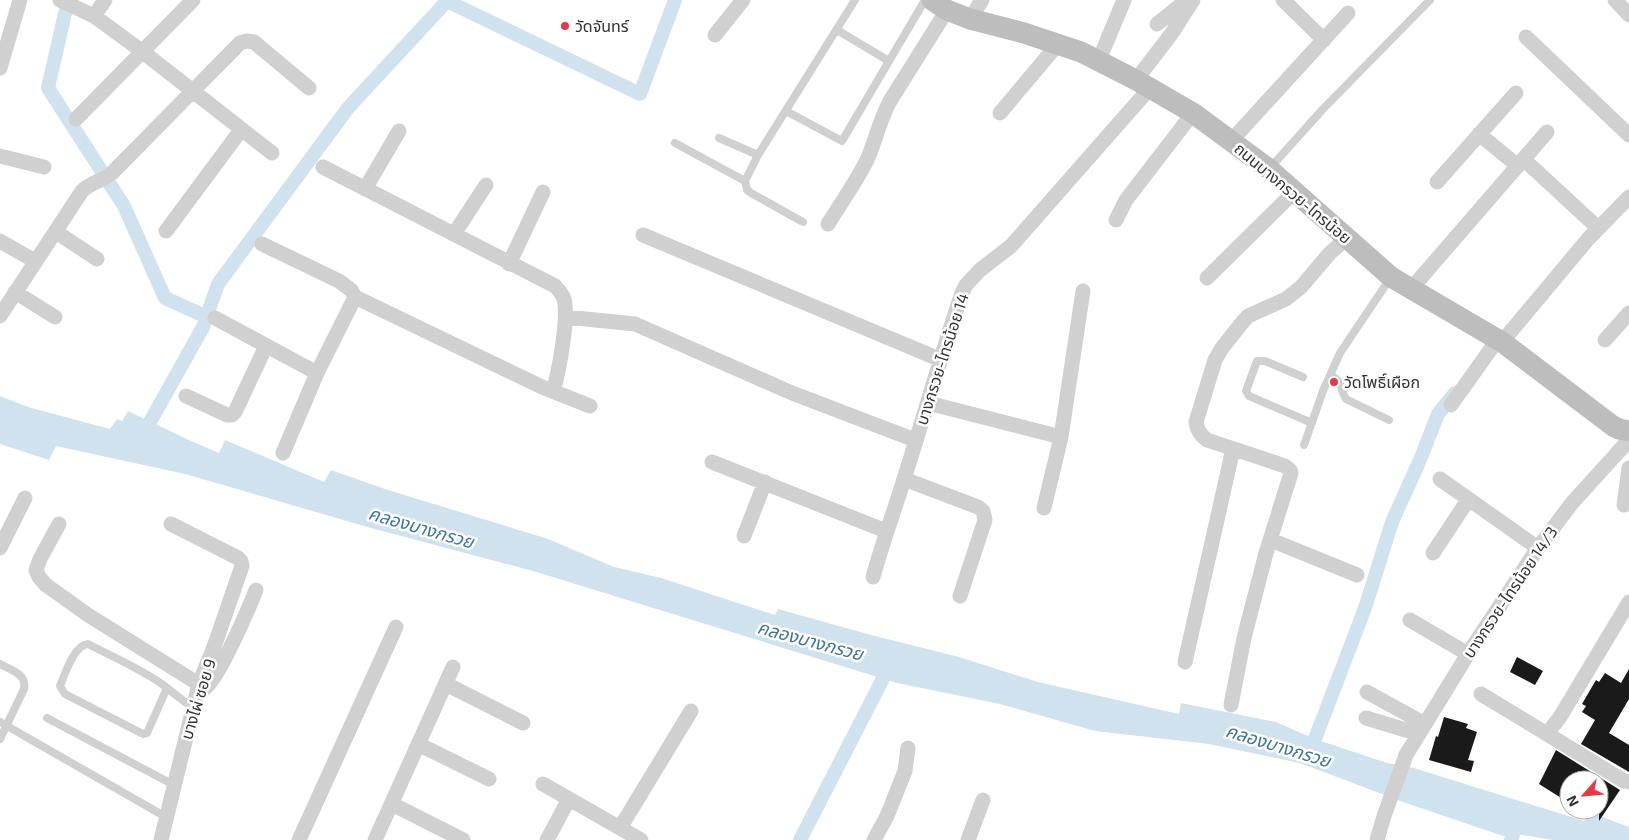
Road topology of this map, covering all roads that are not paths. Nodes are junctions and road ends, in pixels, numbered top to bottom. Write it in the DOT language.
graph roads {
  1 [pos="20,0"];
  2 [pos="105,0"];
  3 [pos="193,0"];
  4 [pos="743,0"];
  5 [pos="855,0"];
  6 [pos="925,0"];
  7 [pos="982,0"];
  8 [pos="1124,0"];
  9 [pos="1187,0"];
  10 [pos="1193,0"];
  11 [pos="1284,0"];
  12 [pos="1430,0"];
  13 [pos="1615,0"];
  14 [pos="65,2"];
  15 [pos="939,5"];
  16 [pos="1348,14"];
  17 [pos="1629,15"];
  18 [pos="94,16"];
  19 [pos="970,19"];
  20 [pos="1157,24"];
  21 [pos="837,30"];
  22 [pos="715,35"];
  23 [pos="1526,37"];
  24 [pos="1324,40"];
  25 [pos="1058,44"];
  26 [pos="142,52"];
  27 [pos="1099,60"];
  28 [pos="889,62"];
  29 [pos="0,68"];
  30 [pos="1143,84"];
  31 [pos="309,88"];
  32 [pos="192,91"];
  33 [pos="1516,92"];
  34 [pos="786,111"];
  35 [pos="1000,113"];
  36 [pos="1193,113"];
  37 [pos="76,118"];
  38 [pos="241,130"];
  39 [pos="399,132"];
  40 [pos="1547,132"];
  41 [pos="1479,134"];
  42 [pos="1629,136"];
  43 [pos="719,138"];
  44 [pos="1231,141"];
  45 [pos="675,143"];
  46 [pos="272,153"];
  47 [pos="758,155"];
  48 [pos="0,156"];
  49 [pos="1524,166"];
  50 [pos="44,167"];
  51 [pos="323,167"];
  52 [pos="1269,169"];
  53 [pos="745,182"];
  54 [pos="1437,182"];
  55 [pos="486,185"];
  56 [pos="365,189"];
  57 [pos="543,192"];
  58 [pos="1294,192"];
  59 [pos="1629,196"];
  60 [pos="1116,220"];
  61 [pos="803,222"];
  62 [pos="828,224"];
  63 [pos="1598,228"];
  64 [pos="166,231"];
  65 [pos="56,232"];
  66 [pos="454,234"];
  67 [pos="644,235"];
  68 [pos="1347,238"];
  69 [pos="0,241"];
  70 [pos="262,244"];
  71 [pos="98,259"];
  72 [pos="35,261"];
  73 [pos="509,264"];
  74 [pos="1391,277"];
  75 [pos="1207,278"];
  76 [pos="1411,289"];
  77 [pos="1083,290"];
  78 [pos="15,292"];
  79 [pos="355,297"];
  80 [pos="1629,313"];
  81 [pos="0,316"];
  82 [pos="55,317"];
  83 [pos="566,317"];
  84 [pos="215,318"];
  85 [pos="1500,340"];
  86 [pos="1605,340"];
  87 [pos="266,346"];
  88 [pos="940,359"];
  89 [pos="318,373"];
  90 [pos="1331,374"];
  91 [pos="1303,377"];
  92 [pos="553,391"];
  93 [pos="186,396"];
  94 [pos="928,403"];
  95 [pos="1450,405"];
  96 [pos="590,406"];
  97 [pos="1389,420"];
  98 [pos="1312,423"];
  99 [pos="1061,437"];
  100 [pos="915,440"];
  101 [pos="1628,440"];
  102 [pos="1304,445"];
  103 [pos="1233,449"];
  104 [pos="283,453"];
  105 [pos="712,462"];
  106 [pos="1629,462"];
  107 [pos="1629,468"];
  108 [pos="904,479"];
  109 [pos="1440,479"];
  110 [pos="765,482"];
  111 [pos="25,498"];
  112 [pos="1468,500"];
  113 [pos="1624,505"];
  114 [pos="1044,508"];
  115 [pos="59,524"];
  116 [pos="171,524"];
  117 [pos="886,530"];
  118 [pos="744,536"];
  119 [pos="1270,540"];
  120 [pos="0,548"];
  121 [pos="1538,548"];
  122 [pos="1432,553"];
  123 [pos="1357,575"];
  124 [pos="873,577"];
  125 [pos="256,590"];
  126 [pos="960,596"];
  127 [pos="1629,602"];
  128 [pos="1410,620"];
  129 [pos="396,628"];
  130 [pos="1468,654"];
  131 [pos="1185,662"];
  132 [pos="0,664"];
  133 [pos="453,667"];
  134 [pos="199,684"];
  135 [pos="446,684"];
  136 [pos="167,688"];
  137 [pos="1367,692"];
  138 [pos="1481,694"];
  139 [pos="1231,705"];
  140 [pos="194,708"];
  141 [pos="691,711"];
  142 [pos="47,718"];
  143 [pos="1366,718"];
  144 [pos="524,723"];
  145 [pos="4,724"];
  146 [pos="1422,729"];
  147 [pos="1547,734"];
  148 [pos="0,739"];
  149 [pos="418,744"];
  150 [pos="908,748"];
  151 [pos="489,779"];
  152 [pos="1629,782"];
  153 [pos="543,784"];
  154 [pos="174,785"];
  155 [pos="569,799"];
  156 [pos="983,800"];
  157 [pos="392,804"];
  158 [pos="166,817"];
  159 [pos="620,828"];
  160 [pos="161,840"];
  161 [pos="298,840"];
  162 [pos="375,840"];
  163 [pos="463,840"];
  164 [pos="547,840"];
  165 [pos="641,840"];
  166 [pos="874,840"];
  167 [pos="968,840"];
  168 [pos="1377,840"];
  1 -- 29 [label="street"];
  2 -- 18 [label="street"];
  3 -- 26 [label="street"];
  4 -- 22 [label="street"];
  5 -- 21 [label="lane"];
  6 -- 28 [label="lane"];
  7 -- 19 [label="street"];
  8 -- 27 [label="street"];
  9 -- 20 [label="street"];
  10 -- 30 [label="street, บางกรวย-ไทรน้อย 14"];
  11 -- 24 [label="street"];
  12 -- 52 [label="lane"];
  13 -- 17 [label="street"];
  14 -- 18 [label="street"];
  15 -- 19 [label="main road, ถนนบางกรวย-ไทรน้อย"];
  15 -- 62 [label="street"];
  16 -- 24 [label="street"];
  18 -- 26 [label="street"];
  19 -- 25 [label="main road, ถนนบางกรวย-ไทรน้อย"];
  21 -- 28 [label="lane"];
  21 -- 34 [label="lane"];
  23 -- 42 [label="street"];
  24 -- 44 [label="street"];
  25 -- 27 [label="main road, ถนนบางกรวย-ไทรน้อย"];
  25 -- 35 [label="street"];
  26 -- 32 [label="street"];
  26 -- 37 [label="street"];
  27 -- 30 [label="main road, ถนนบางกรวย-ไทรน้อย"];
  28 -- 34 [label="lane"];
  30 -- 36 [label="main road, ถนนบางกรวย-ไทรน้อย"];
  30 -- 88 [label="street, บางกรวย-ไทรน้อย 14"];
  31 -- 32 [label="street"];
  32 -- 38 [label="street"];
  32 -- 65 [label="street"];
  33 -- 41 [label="street"];
  34 -- 47 [label="lane"];
  36 -- 44 [label="main road, ถนนบางกรวย-ไทรน้อย"];
  36 -- 60 [label="street"];
  38 -- 46 [label="street"];
  38 -- 64 [label="street"];
  39 -- 56 [label="street"];
  40 -- 49 [label="street"];
  41 -- 49 [label="street"];
  41 -- 54 [label="street"];
  43 -- 47 [label="lane"];
  44 -- 52 [label="main road, ถนนบางกรวย-ไทรน้อย"];
  45 -- 53 [label="lane"];
  47 -- 53 [label="lane"];
  48 -- 50 [label="street"];
  49 -- 63 [label="street"];
  49 -- 76 [label="street"];
  51 -- 56 [label="street"];
  52 -- 58 [label="main road, ถนนบางกรวย-ไทรน้อย"];
  53 -- 61 [label="lane"];
  55 -- 66 [label="street"];
  56 -- 66 [label="street"];
  57 -- 73 [label="street"];
  58 -- 68 [label="main road, ถนนบางกรวย-ไทรน้อย"];
  58 -- 75 [label="street"];
  59 -- 63 [label="street"];
  63 -- 85 [label="street"];
  65 -- 71 [label="street"];
  65 -- 72 [label="street"];
  66 -- 73 [label="street"];
  67 -- 88 [label="street"];
  68 -- 74 [label="main road, ถนนบางกรวย-ไทรน้อย"];
  68 -- 103 [label="street"];
  69 -- 72 [label="street"];
  70 -- 79 [label="street"];
  72 -- 78 [label="street"];
  73 -- 83 [label="street"];
  74 -- 76 [label="main road, ถนนบางกรวย-ไทรน้อย"];
  74 -- 90 [label="lane"];
  76 -- 85 [label="main road, ถนนบางกรวย-ไทรน้อย"];
  77 -- 99 [label="street"];
  78 -- 81 [label="street"];
  78 -- 82 [label="street"];
  79 -- 89 [label="street"];
  79 -- 92 [label="street"];
  80 -- 86 [label="street"];
  83 -- 92 [label="street"];
  83 -- 100 [label="street"];
  84 -- 87 [label="street"];
  85 -- 95 [label="street"];
  85 -- 101 [label="main road, ถนนบางกรวย-ไทรน้อย"];
  87 -- 89 [label="street"];
  87 -- 93 [label="street"];
  88 -- 94 [label="street, บางกรวย-ไทรน้อย 14"];
  89 -- 104 [label="street"];
  90 -- 97 [label="lane"];
  90 -- 98 [label="lane"];
  91 -- 98 [label="lane"];
  92 -- 96 [label="street"];
  94 -- 99 [label="street"];
  94 -- 100 [label="street, บางกรวย-ไทรน้อย 14"];
  98 -- 102 [label="lane"];
  99 -- 114 [label="street"];
  100 -- 108 [label="street, บางกรวย-ไทรน้อย 14"];
  101 -- 106 [label="street"];
  101 -- 121 [label="street, บางกรวย-ไทรน้อย 14/3"];
  103 -- 119 [label="street"];
  103 -- 131 [label="street"];
  105 -- 110 [label="street"];
  107 -- 113 [label="street"];
  108 -- 117 [label="street, บางกรวย-ไทรน้อย 14"];
  108 -- 126 [label="street"];
  109 -- 112 [label="street"];
  110 -- 117 [label="street"];
  110 -- 118 [label="street"];
  111 -- 120 [label="street"];
  112 -- 121 [label="street"];
  112 -- 122 [label="street"];
  115 -- 134 [label="street"];
  116 -- 134 [label="street, บางไผ่ ซอย 9"];
  117 -- 124 [label="street, บางกรวย-ไทรน้อย 14"];
  119 -- 123 [label="street"];
  119 -- 139 [label="street"];
  121 -- 130 [label="street, บางกรวย-ไทรน้อย 14/3"];
  125 -- 134 [label="street"];
  127 -- 147 [label="street"];
  128 -- 130 [label="street"];
  129 -- 161 [label="street"];
  130 -- 146 [label="street, บางกรวย-ไทรน้อย 14/3"];
  132 -- 145 [label="lane"];
  133 -- 135 [label="street"];
  134 -- 140 [label="street, บางไผ่ ซอย 9"];
  135 -- 144 [label="street"];
  135 -- 149 [label="street"];
  136 -- 136 [label="lane"];
  136 -- 140 [label="lane"];
  137 -- 146 [label="street"];
  138 -- 147 [label="street"];
  140 -- 154 [label="street, บางไผ่ ซอย 9"];
  141 -- 159 [label="street"];
  142 -- 154 [label="lane"];
  143 -- 146 [label="street"];
  145 -- 148 [label="lane"];
  145 -- 158 [label="lane"];
  146 -- 168 [label="street, บางกรวย-ไทรน้อย 14/3"];
  147 -- 152 [label="street"];
  149 -- 151 [label="street"];
  149 -- 157 [label="street"];
  150 -- 166 [label="street"];
  153 -- 155 [label="street"];
  154 -- 158 [label="street, บางไผ่ ซอย 9"];
  155 -- 159 [label="street"];
  155 -- 164 [label="street"];
  156 -- 167 [label="street"];
  157 -- 162 [label="street"];
  157 -- 163 [label="street"];
  158 -- 160 [label="street, บางไผ่ ซอย 9"];
  159 -- 165 [label="street"];
}
